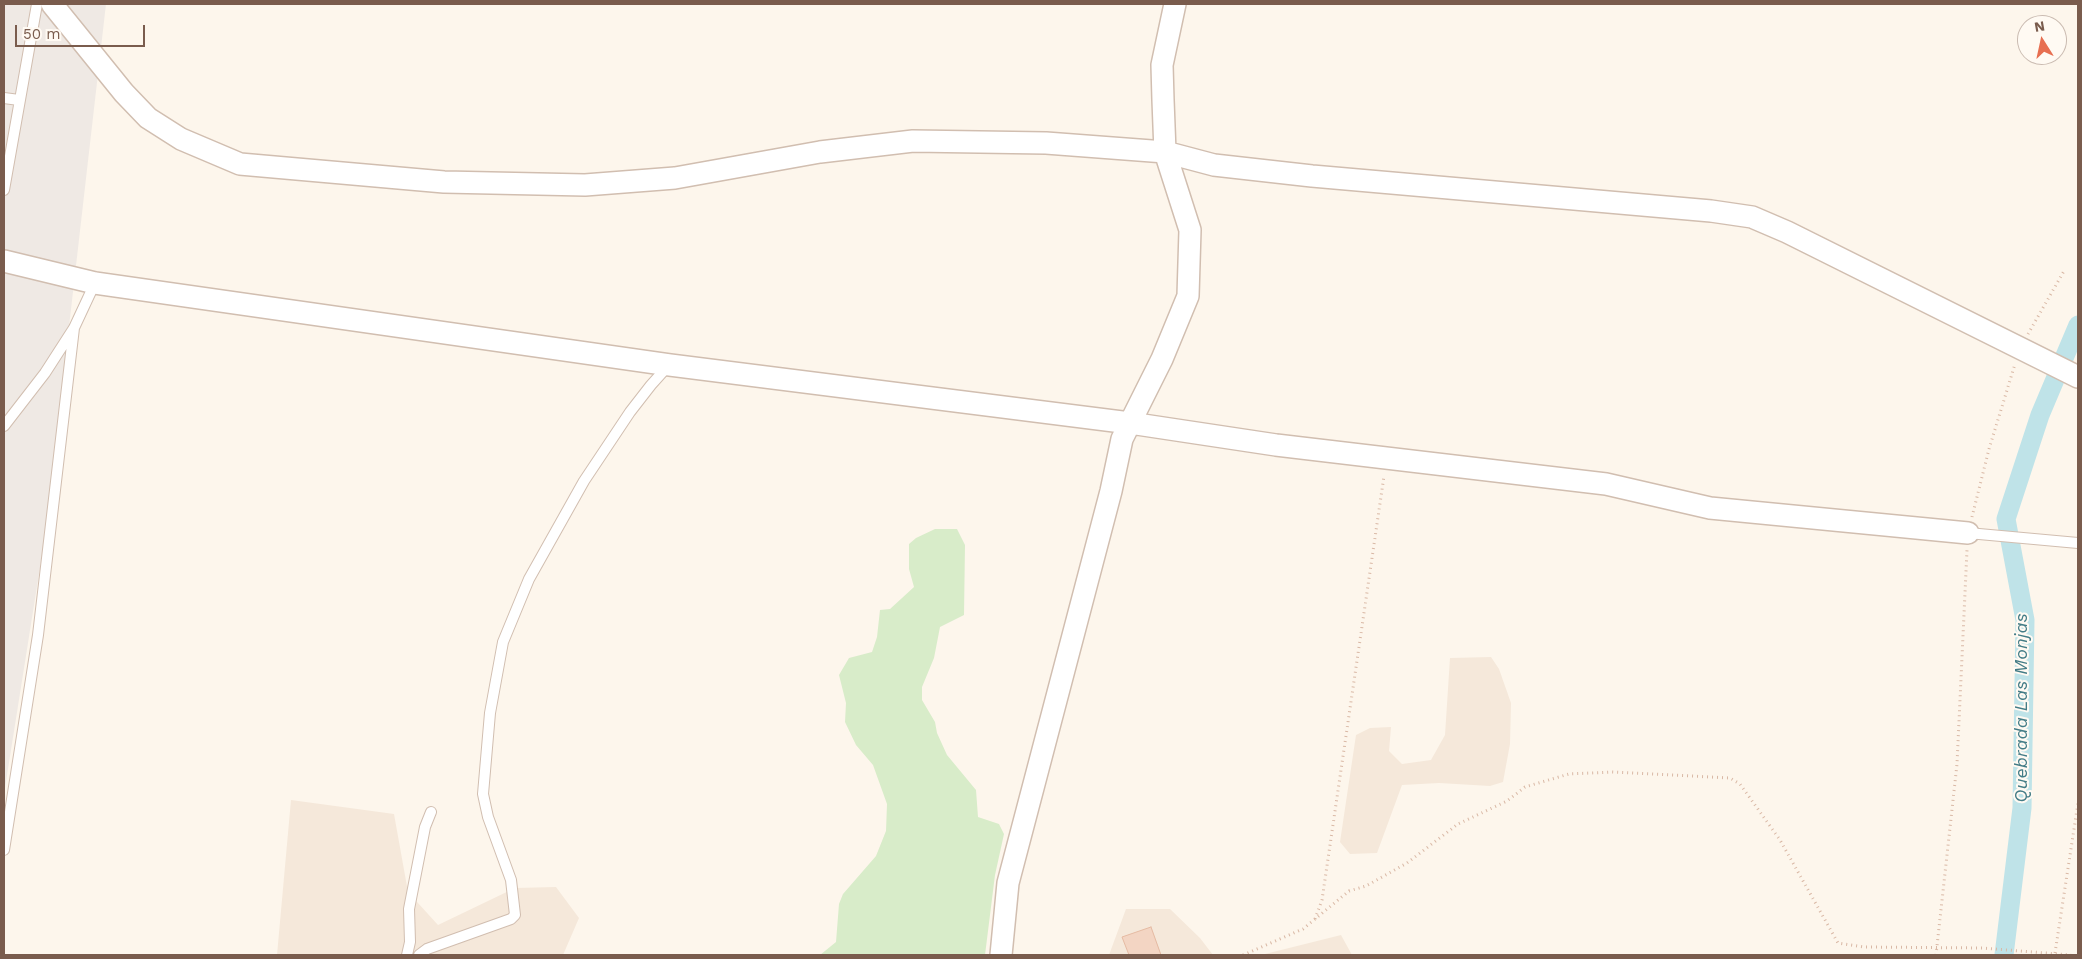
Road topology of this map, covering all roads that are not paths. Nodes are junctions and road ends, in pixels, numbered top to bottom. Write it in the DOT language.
graph roads {
  1 [pos="37,4"];
  2 [pos="52,4"];
  3 [pos="1175,4"];
  4 [pos="4,98"];
  5 [pos="19,100"];
  6 [pos="1165,152"];
  7 [pos="4,190"];
  8 [pos="4,261"];
  9 [pos="95,283"];
  10 [pos="74,328"];
  11 [pos="670,365"];
  12 [pos="2078,377"];
  13 [pos="1130,423"];
  14 [pos="4,426"];
  15 [pos="1968,533"];
  16 [pos="2078,543"];
  17 [pos="431,812"];
  18 [pos="4,850"];
  19 [pos="407,955"];
  20 [pos="419,955"];
  21 [pos="1001,955"];
  1 -- 5 [label="lane"];
  2 -- 6 [label="street"];
  3 -- 6 [label="street"];
  4 -- 5 [label="lane"];
  5 -- 7 [label="lane"];
  6 -- 12 [label="street"];
  6 -- 13 [label="street"];
  8 -- 9 [label="street"];
  9 -- 10 [label="lane"];
  9 -- 11 [label="street"];
  10 -- 14 [label="lane"];
  10 -- 18 [label="lane"];
  11 -- 13 [label="street"];
  11 -- 20 [label="lane"];
  13 -- 15 [label="street"];
  13 -- 21 [label="street"];
  15 -- 16 [label="lane"];
  17 -- 19 [label="lane"];
}
